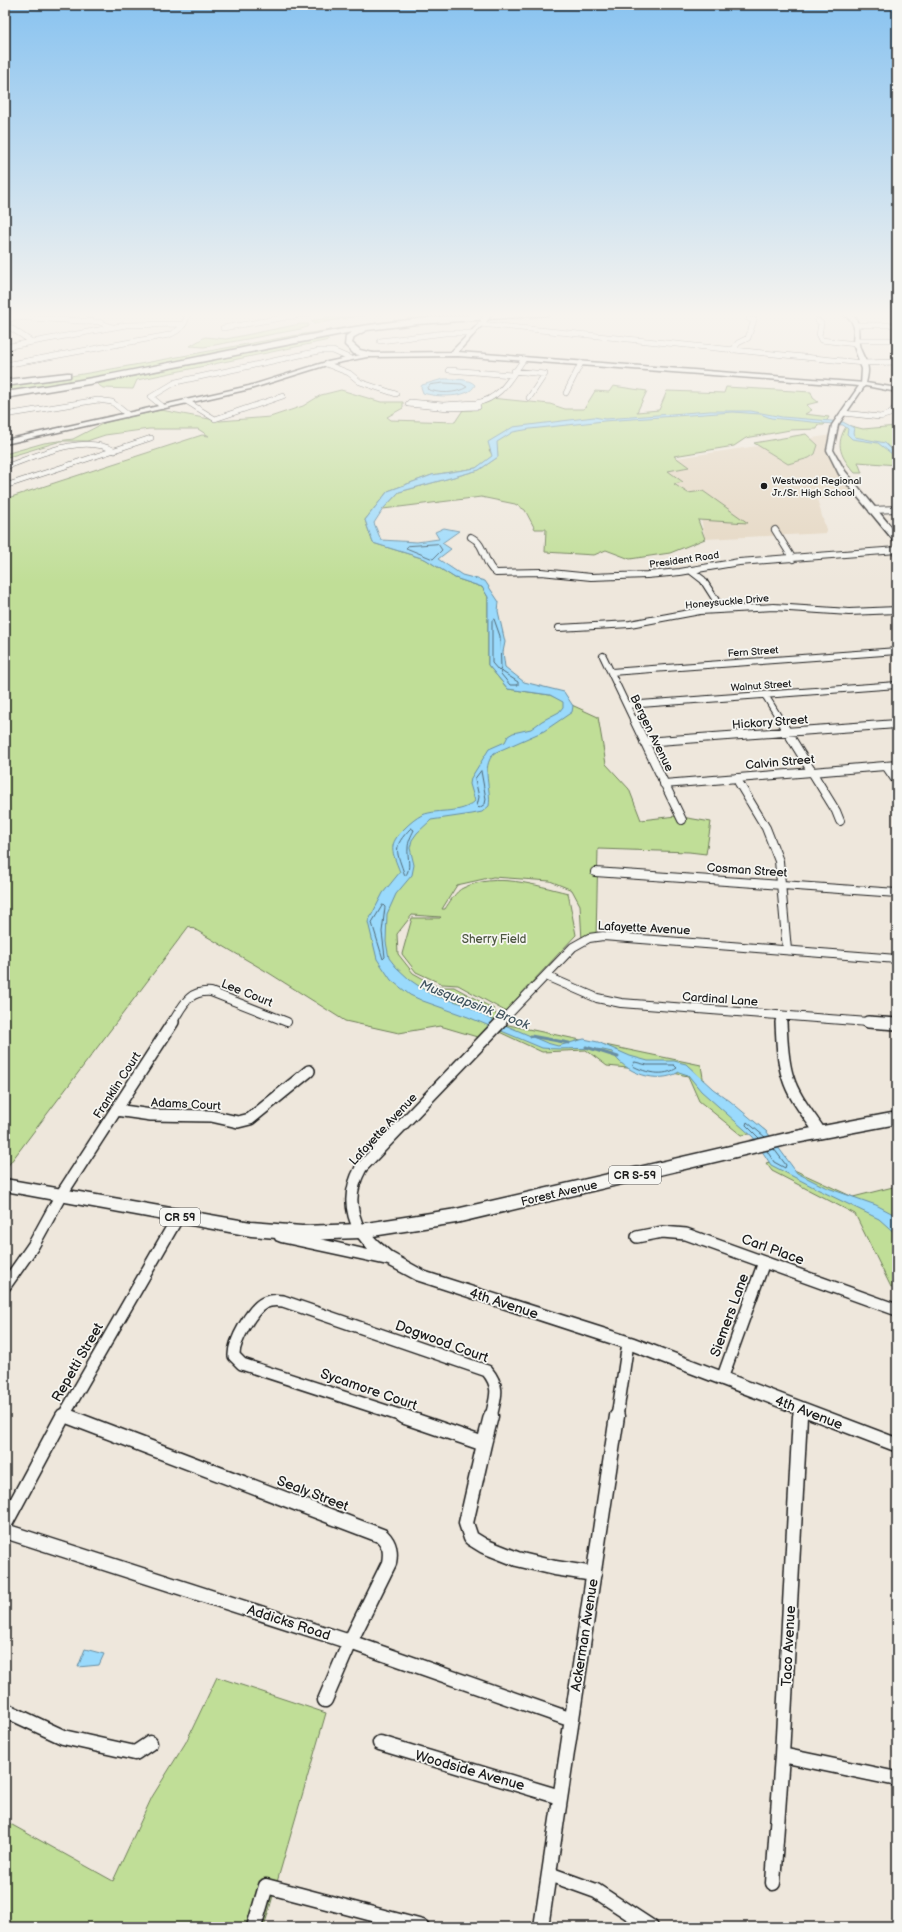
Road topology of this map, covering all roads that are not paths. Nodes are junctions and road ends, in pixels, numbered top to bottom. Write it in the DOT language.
graph roads {
  1 [pos="78,403"];
  2 [pos="113,403"];
  3 [pos="159,403"];
  4 [pos="176,403"];
  5 [pos="189,403"];
  6 [pos="262,403"];
  7 [pos="409,403"];
  8 [pos="429,403"];
  9 [pos="456,403"];
  10 [pos="476,403"];
  11 [pos="850,403"];
  12 [pos="897,405"];
  13 [pos="162,406"];
  14 [pos="843,413"];
  15 [pos="127,414"];
  16 [pos="5,415"];
  17 [pos="151,438"];
  18 [pos="5,442"];
  19 [pos="115,451"];
  20 [pos="5,467"];
  21 [pos="5,486"];
  22 [pos="897,509"];
  23 [pos="872,510"];
  24 [pos="775,530"];
  25 [pos="471,537"];
  26 [pos="897,539"];
  27 [pos="897,550"];
  28 [pos="793,559"];
  29 [pos="690,570"];
  30 [pos="725,610"];
  31 [pos="897,610"];
  32 [pos="559,628"];
  33 [pos="897,651"];
  34 [pos="603,656"];
  35 [pos="611,672"];
  36 [pos="897,685"];
  37 [pos="765,695"];
  38 [pos="626,705"];
  39 [pos="897,724"];
  40 [pos="788,732"];
  41 [pos="644,742"];
  42 [pos="897,765"];
  43 [pos="886,766"];
  44 [pos="812,772"];
  45 [pos="736,778"];
  46 [pos="897,782"];
  47 [pos="664,784"];
  48 [pos="682,820"];
  49 [pos="840,821"];
  50 [pos="595,872"];
  51 [pos="781,885"];
  52 [pos="897,893"];
  53 [pos="787,950"];
  54 [pos="897,960"];
  55 [pos="546,976"];
  56 [pos="197,992"];
  57 [pos="780,1015"];
  58 [pos="287,1022"];
  59 [pos="897,1024"];
  60 [pos="309,1071"];
  61 [pos="116,1110"];
  62 [pos="897,1118"];
  63 [pos="820,1132"];
  64 [pos="5,1185"];
  65 [pos="61,1195"];
  66 [pos="178,1216"];
  67 [pos="251,1229"];
  68 [pos="360,1230"];
  69 [pos="637,1236"];
  70 [pos="391,1261"];
  71 [pos="764,1262"];
  72 [pos="6,1282"];
  73 [pos="897,1310"];
  74 [pos="628,1343"];
  75 [pos="242,1365"];
  76 [pos="722,1379"];
  77 [pos="800,1409"];
  78 [pos="64,1415"];
  79 [pos="485,1444"];
  80 [pos="897,1446"];
  81 [pos="5,1524"];
  82 [pos="5,1531"];
  83 [pos="594,1574"];
  84 [pos="350,1642"];
  85 [pos="325,1700"];
  86 [pos="5,1710"];
  87 [pos="572,1720"];
  88 [pos="150,1743"];
  89 [pos="380,1743"];
  90 [pos="782,1755"];
  91 [pos="897,1780"];
  92 [pos="560,1797"];
  93 [pos="549,1874"];
  94 [pos="773,1883"];
  95 [pos="254,1927"];
  96 [pos="422,1927"];
  97 [pos="541,1927"];
  98 [pos="651,1927"];
  1 -- 16 [label="street"];
  2 -- 15 [label="street"];
  3 -- 13 [label="street"];
  4 -- 13 [label="street"];
  5 -- 6 [label="street"];
  7 -- 10 [label="street"];
  8 -- 9 [label="street"];
  11 -- 14 [label="main road"];
  12 -- 14 [label="street"];
  13 -- 15 [label="street"];
  14 -- 23 [label="main road"];
  15 -- 18 [label="street"];
  17 -- 19 [label="street"];
  19 -- 20 [label="street"];
  19 -- 21 [label="street"];
  22 -- 23 [label="street"];
  23 -- 26 [label="main road"];
  24 -- 28 [label="street"];
  25 -- 29 [label="street, President Road"];
  27 -- 28 [label="street, President Road"];
  28 -- 29 [label="street, President Road"];
  29 -- 30 [label="street"];
  30 -- 31 [label="street, Honeysuckle Drive"];
  30 -- 32 [label="street, Honeysuckle Drive"];
  33 -- 35 [label="street, Fern Street"];
  34 -- 35 [label="street, Bergen Avenue"];
  35 -- 38 [label="street, Bergen Avenue"];
  36 -- 37 [label="street, Walnut Street"];
  37 -- 38 [label="street, Walnut Street"];
  37 -- 40 [label="street"];
  38 -- 41 [label="street, Bergen Avenue"];
  39 -- 40 [label="street, Hickory Street"];
  40 -- 41 [label="street, Hickory Street"];
  40 -- 44 [label="street"];
  41 -- 47 [label="street, Bergen Avenue"];
  42 -- 43 [label="street, Calvin Street"];
  43 -- 44 [label="street, Calvin Street"];
  43 -- 46 [label="street"];
  44 -- 45 [label="street, Calvin Street"];
  44 -- 49 [label="street"];
  45 -- 47 [label="street, Calvin Street"];
  45 -- 51 [label="street"];
  47 -- 48 [label="street, Bergen Avenue"];
  50 -- 51 [label="street, Cosman Street"];
  51 -- 52 [label="street, Cosman Street"];
  51 -- 53 [label="street"];
  53 -- 54 [label="street, Lafayette Avenue"];
  53 -- 55 [label="street, Lafayette Avenue"];
  55 -- 57 [label="street, Cardinal Lane"];
  55 -- 68 [label="street, Lafayette Avenue"];
  56 -- 58 [label="street, Lee Court"];
  56 -- 61 [label="street, Franklin Court"];
  57 -- 59 [label="street, Cardinal Lane"];
  57 -- 63 [label="street"];
  60 -- 61 [label="street, Adams Court"];
  61 -- 65 [label="street, Franklin Court"];
  62 -- 63 [label="main road, Forest Avenue / CR S-59"];
  63 -- 68 [label="main road, Forest Avenue / CR S-59"];
  64 -- 65 [label="main road, CR 59"];
  65 -- 66 [label="main road, CR 59"];
  65 -- 72 [label="street, Franklin Court"];
  66 -- 67 [label="main road, CR 59"];
  66 -- 78 [label="street, Repetti Street"];
  67 -- 68 [label="main road, CR 59"];
  67 -- 70 [label="main road"];
  68 -- 70 [label="main road, 4th Avenue"];
  69 -- 71 [label="street, Carl Place"];
  70 -- 74 [label="main road, 4th Avenue"];
  71 -- 73 [label="street, Carl Place"];
  71 -- 76 [label="street, Siemers Lane"];
  74 -- 76 [label="main road, 4th Avenue"];
  74 -- 83 [label="street, Ackerman Avenue"];
  75 -- 79 [label="street, Sycamore Court"];
  75 -- 79 [label="street, Dogwood Court"];
  76 -- 77 [label="main road, 4th Avenue"];
  77 -- 80 [label="main road, 4th Avenue"];
  77 -- 90 [label="street, Taco Avenue"];
  78 -- 81 [label="street, Repetti Street"];
  78 -- 84 [label="street, Sealy Street"];
  79 -- 83 [label="street, Dogwood Court"];
  82 -- 84 [label="street, Addicks Road"];
  83 -- 87 [label="street, Ackerman Avenue"];
  84 -- 85 [label="street, Sealy Street"];
  84 -- 87 [label="street, Addicks Road"];
  86 -- 88 [label="street"];
  87 -- 92 [label="street, Ackerman Avenue"];
  89 -- 92 [label="street, Woodside Avenue"];
  90 -- 91 [label="street"];
  90 -- 94 [label="street, Taco Avenue"];
  92 -- 93 [label="street, Ackerman Avenue"];
  93 -- 97 [label="street, Ackerman Avenue"];
  93 -- 98 [label="street"];
  95 -- 96 [label="street"];
}
